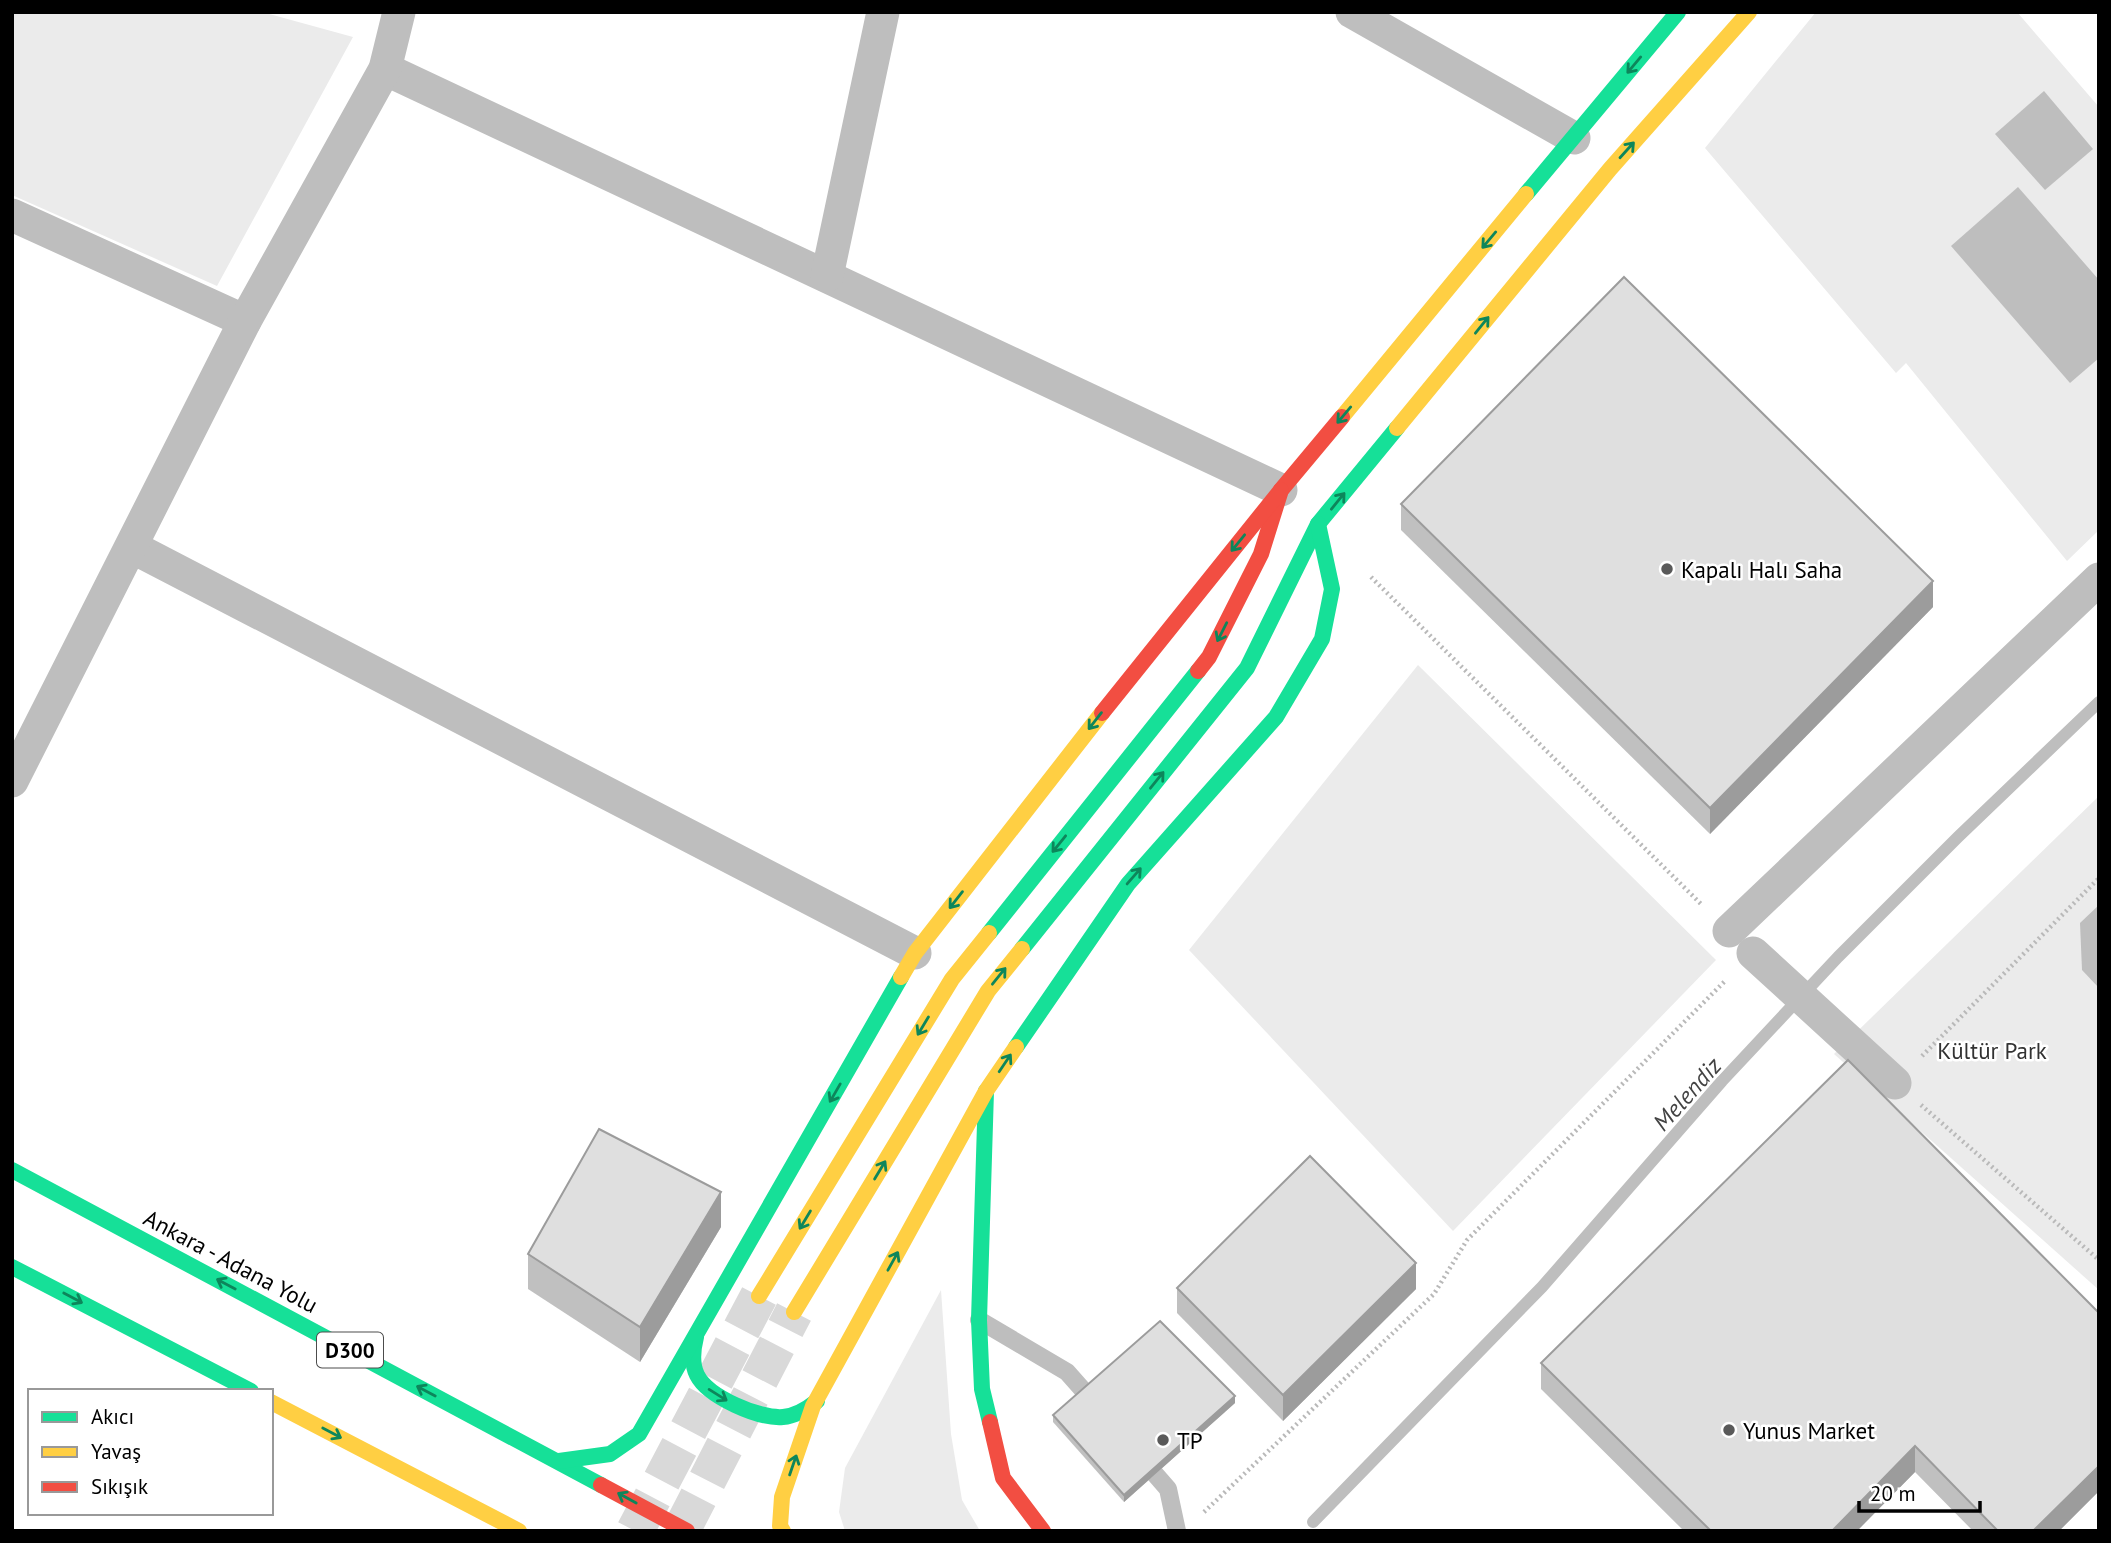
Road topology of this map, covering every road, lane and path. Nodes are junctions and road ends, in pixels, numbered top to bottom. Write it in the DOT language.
graph roads {
  1 [pos="399,12"];
  2 [pos="883,12"];
  3 [pos="1352,12"];
  4 [pos="1678,12"];
  5 [pos="1749,12"];
  6 [pos="384,69"];
  7 [pos="1574,138"];
  8 [pos="12,215"];
  9 [pos="827,276"];
  10 [pos="245,321"];
  11 [pos="1281,491"];
  12 [pos="1318,524"];
  13 [pos="132,547"];
  14 [pos="1367,573"];
  15 [pos="2099,579"];
  16 [pos="12,781"];
  17 [pos="2099,878"];
  18 [pos="1729,931"];
  19 [pos="915,953"];
  20 [pos="1753,953"];
  21 [pos="1895,1083"];
  22 [pos="986,1091"];
  23 [pos="12,1170"];
  24 [pos="2099,1260"];
  25 [pos="12,1266"];
  26 [pos="759,1296"];
  27 [pos="794,1312"];
  28 [pos="979,1320"];
  29 [pos="696,1337"];
  30 [pos="247,1389"];
  31 [pos="817,1401"];
  32 [pos="273,1403"];
  33 [pos="1109,1421"];
  34 [pos="1126,1440"];
  35 [pos="559,1461"];
  36 [pos="459,1499"];
  37 [pos="471,1520"];
  38 [pos="1194,1521"];
  39 [pos="519,1531"];
  40 [pos="687,1531"];
  41 [pos="783,1531"];
  42 [pos="1043,1531"];
  43 [pos="1177,1531"];
  1 -- 6 [label="street"];
  2 -- 9 [label="street"];
  3 -- 7 [label="street"];
  4 -- 7 [label="main road, one-way"];
  12 -- 5 [label="main road, one-way"];
  6 -- 9 [label="street"];
  6 -- 10 [label="street"];
  7 -- 11 [label="main road, one-way"];
  8 -- 10 [label="street"];
  9 -- 11 [label="street"];
  10 -- 13 [label="street"];
  11 -- 19 [label="main road, one-way"];
  11 -- 26 [label="main road, one-way"];
  22 -- 12 [label="main road, one-way"];
  27 -- 12 [label="main road, one-way"];
  13 -- 16 [label="street"];
  13 -- 19 [label="street"];
  14 -- 18 [label="path"];
  15 -- 18 [label="street"];
  17 -- 21 [label="path"];
  19 -- 29 [label="main road, one-way"];
  20 -- 21 [label="street"];
  20 -- 38 [label="path"];
  21 -- 24 [label="path"];
  22 -- 28 [label="main road"];
  31 -- 22 [label="main road, one-way"];
  35 -- 23 [label="main road, Ankara - Adana Yolu / D300, one-way"];
  25 -- 30 [label="main road, one-way"];
  28 -- 33 [label="lane"];
  28 -- 42 [label="main road"];
  29 -- 31 [label="main road, one-way"];
  29 -- 35 [label="main road"];
  41 -- 31 [label="main road, one-way"];
  32 -- 36 [label="main road, one-way"];
  34 -- 43 [label="lane"];
  40 -- 35 [label="main road, Ankara - Adana Yolu / D300, one-way"];
  36 -- 37 [label="main road"];
  36 -- 39 [label="main road"];
}
